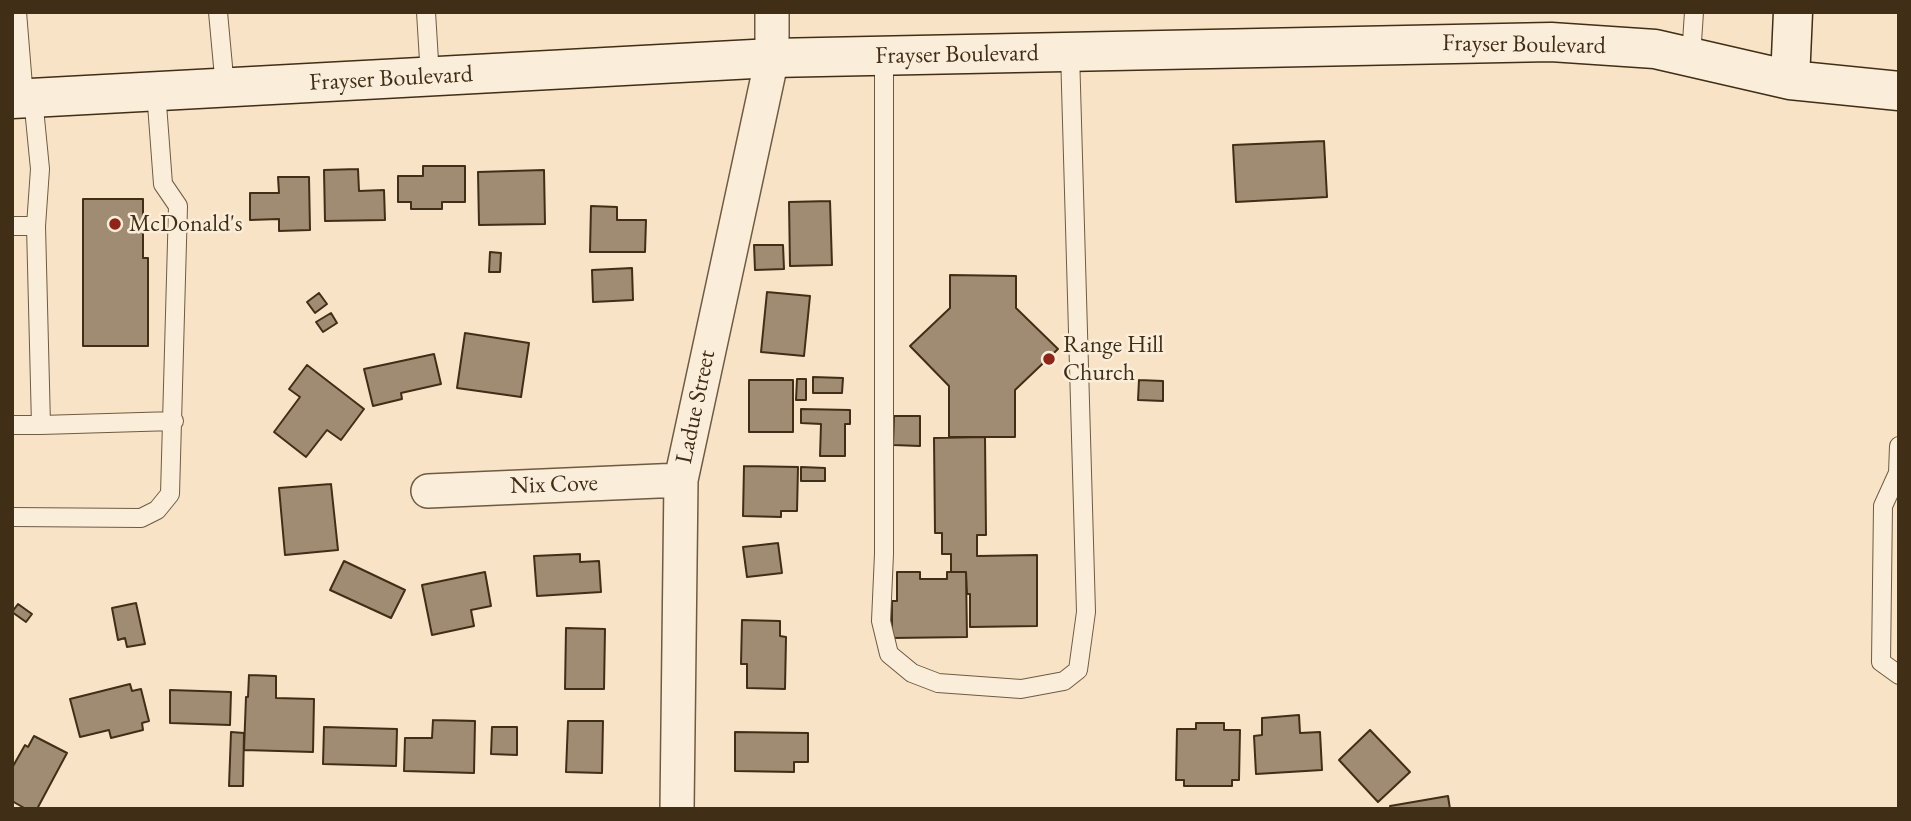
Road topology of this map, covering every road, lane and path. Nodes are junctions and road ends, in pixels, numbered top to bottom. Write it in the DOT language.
graph roads {
  1 [pos="17,12"];
  2 [pos="218,12"];
  3 [pos="426,12"];
  4 [pos="772,12"];
  5 [pos="1694,12"];
  6 [pos="1793,12"];
  7 [pos="1070,52"];
  8 [pos="884,56"];
  9 [pos="1691,57"];
  10 [pos="772,58"];
  11 [pos="430,77"];
  12 [pos="1790,80"];
  13 [pos="225,88"];
  14 [pos="1899,90"];
  15 [pos="156,91"];
  16 [pos="23,98"];
  17 [pos="12,226"];
  18 [pos="36,226"];
  19 [pos="174,421"];
  20 [pos="12,425"];
  21 [pos="41,425"];
  22 [pos="1899,446"];
  23 [pos="681,480"];
  24 [pos="428,491"];
  25 [pos="12,517"];
  26 [pos="1899,675"];
  27 [pos="677,809"];
  1 -- 16 [label="lane"];
  2 -- 13 [label="lane"];
  3 -- 11 [label="lane"];
  4 -- 10 [label="street, Ladue Street"];
  5 -- 9 [label="lane"];
  6 -- 12 [label="main road"];
  7 -- 8 [label="main road, Frayser Boulevard"];
  7 -- 8 [label="lane"];
  7 -- 9 [label="main road, Frayser Boulevard"];
  8 -- 10 [label="main road, Frayser Boulevard"];
  9 -- 12 [label="main road, Frayser Boulevard"];
  10 -- 11 [label="main road, Frayser Boulevard"];
  10 -- 23 [label="street, Ladue Street"];
  11 -- 13 [label="main road, Frayser Boulevard"];
  12 -- 14 [label="main road, Frayser Boulevard"];
  13 -- 15 [label="main road, Frayser Boulevard"];
  15 -- 16 [label="main road, Frayser Boulevard"];
  15 -- 19 [label="lane"];
  16 -- 18 [label="lane"];
  17 -- 18 [label="lane"];
  18 -- 21 [label="lane"];
  19 -- 21 [label="lane"];
  19 -- 25 [label="lane"];
  20 -- 21 [label="lane"];
  22 -- 26 [label="lane"];
  23 -- 24 [label="street, Nix Cove"];
  23 -- 27 [label="street, Ladue Street"];
}
